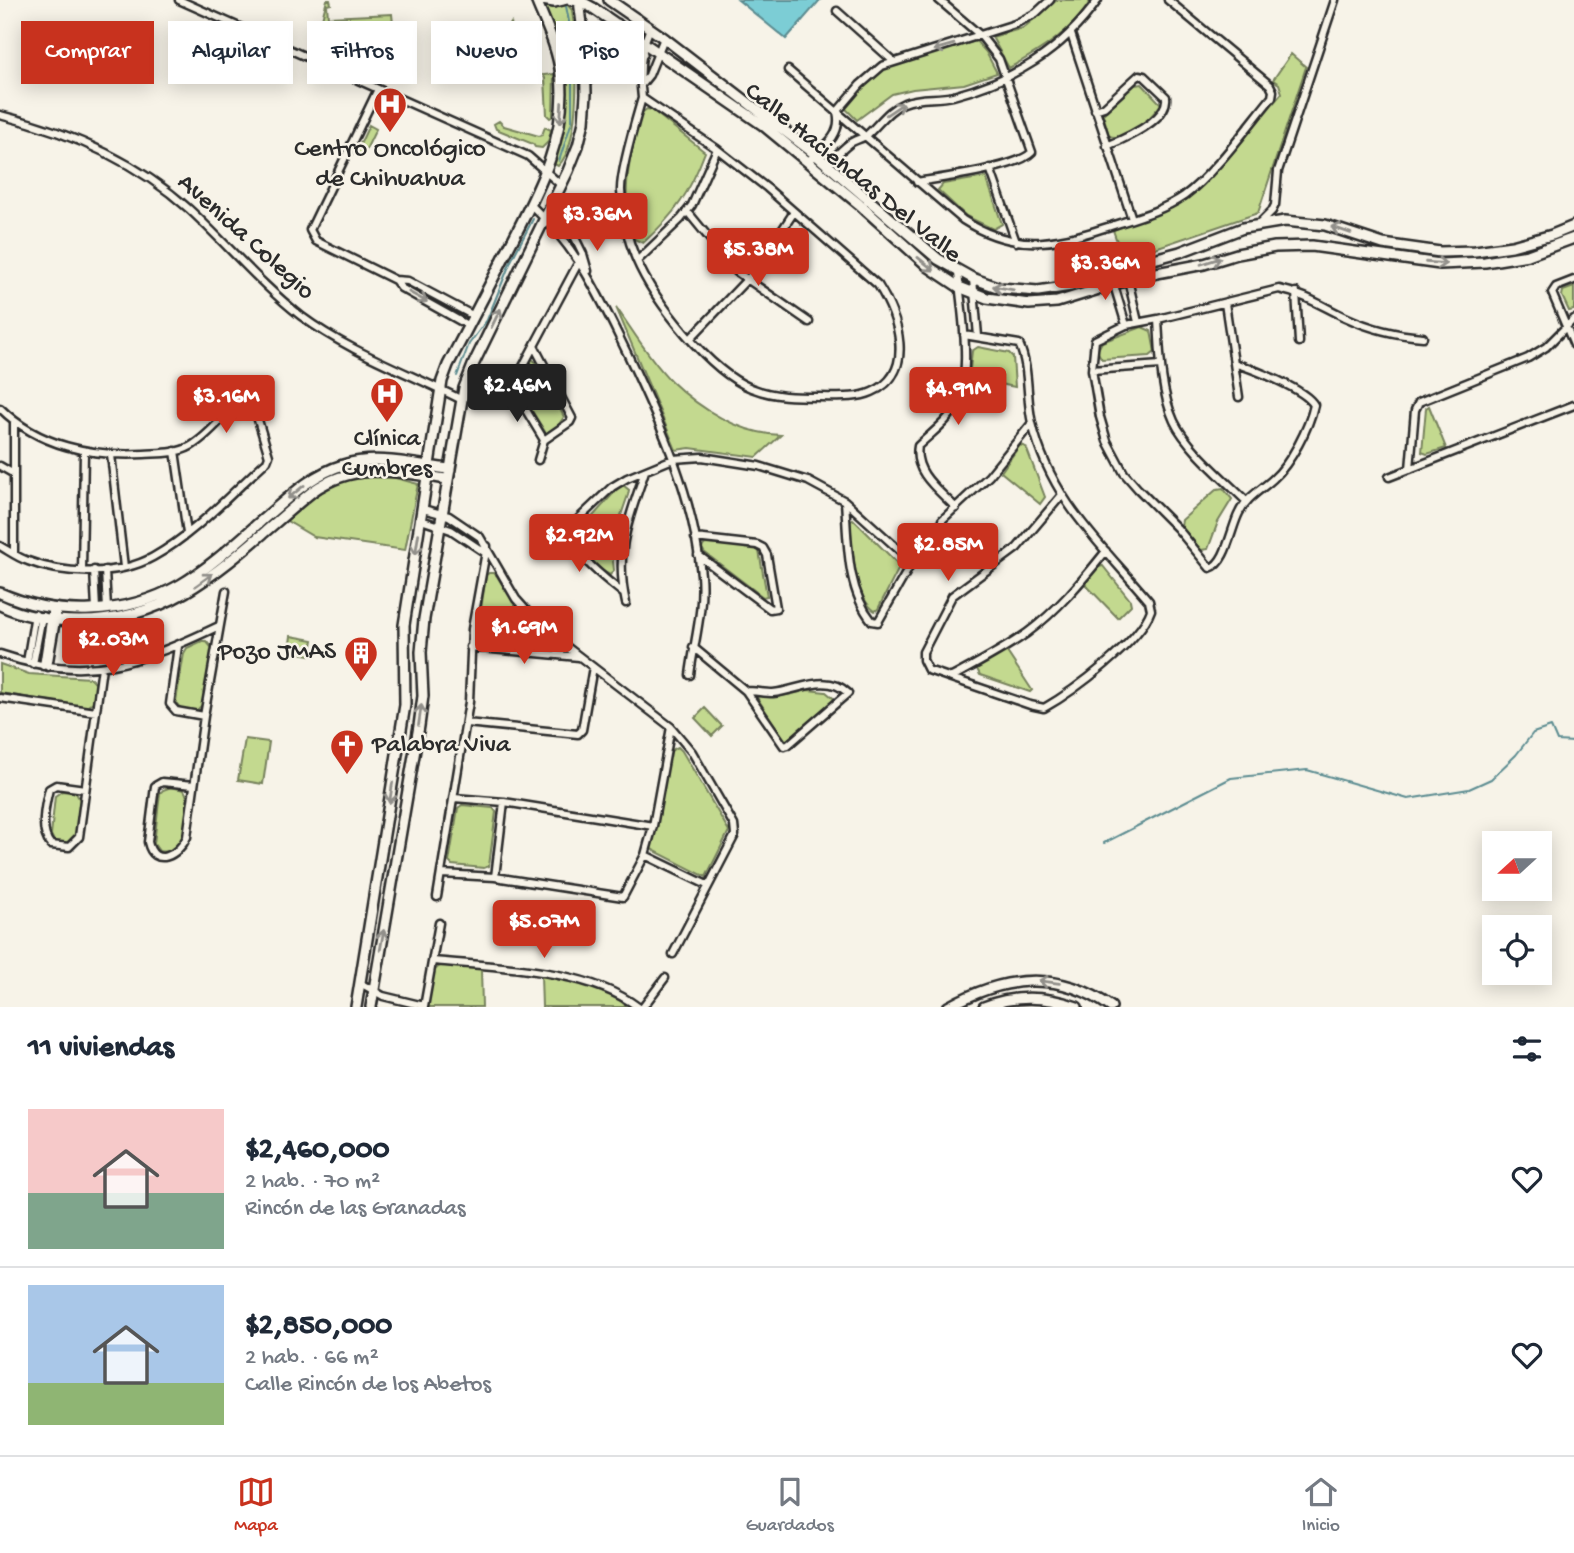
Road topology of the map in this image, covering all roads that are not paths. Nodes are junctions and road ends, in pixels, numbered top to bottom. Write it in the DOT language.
graph roads {
  1 [pos="179,0"];
  2 [pos="536,0"];
  3 [pos="542,0"];
  4 [pos="563,0"];
  5 [pos="577,0"];
  6 [pos="609,0"];
  7 [pos="939,0"];
  8 [pos="1050,0"];
  9 [pos="1098,0"];
  10 [pos="1168,0"];
  11 [pos="1335,0"];
  12 [pos="837,11"];
  13 [pos="637,19"];
  14 [pos="580,21"];
  15 [pos="612,21"];
  16 [pos="650,29"];
  17 [pos="1071,34"];
  18 [pos="981,36"];
  19 [pos="664,38"];
  20 [pos="644,41"];
  21 [pos="644,44"];
  22 [pos="644,54"];
  23 [pos="656,57"];
  24 [pos="894,61"];
  25 [pos="788,70"];
  26 [pos="1007,79"];
  27 [pos="586,84"];
  28 [pos="641,85"];
  29 [pos="377,89"];
  30 [pos="642,98"];
  31 [pos="1095,110"];
  32 [pos="837,112"];
  33 [pos="0,116"];
  34 [pos="865,137"];
  35 [pos="1107,146"];
  36 [pos="717,149"];
  37 [pos="812,158"];
  38 [pos="824,168"];
  39 [pos="990,168"];
  40 [pos="546,171"];
  41 [pos="917,182"];
  42 [pos="561,185"];
  43 [pos="555,197"];
  44 [pos="531,205"];
  45 [pos="687,211"];
  46 [pos="794,212"];
  47 [pos="545,218"];
  48 [pos="1132,219"];
  49 [pos="1258,225"];
  50 [pos="1571,227"];
  51 [pos="570,228"];
  52 [pos="560,234"];
  53 [pos="1573,239"];
  54 [pos="1016,242"];
  55 [pos="583,254"];
  56 [pos="579,261"];
  57 [pos="637,261"];
  58 [pos="1125,267"];
  59 [pos="958,271"];
  60 [pos="1110,272"];
  61 [pos="588,273"];
  62 [pos="973,279"];
  63 [pos="1128,280"];
  64 [pos="1574,280"];
  65 [pos="747,281"];
  66 [pos="1114,285"];
  67 [pos="960,287"];
  68 [pos="1296,292"];
  69 [pos="974,293"];
  70 [pos="1225,303"];
  71 [pos="1158,319"];
  72 [pos="1574,319"];
  73 [pos="471,321"];
  74 [pos="809,322"];
  75 [pos="1138,322"];
  76 [pos="1126,325"];
  77 [pos="1566,326"];
  78 [pos="964,335"];
  79 [pos="978,336"];
  80 [pos="1423,337"];
  81 [pos="690,339"];
  82 [pos="1299,342"];
  83 [pos="1574,345"];
  84 [pos="534,346"];
  85 [pos="1234,363"];
  86 [pos="1161,365"];
  87 [pos="1093,370"];
  88 [pos="442,390"];
  89 [pos="1239,397"];
  90 [pos="461,400"];
  91 [pos="1574,405"];
  92 [pos="0,408"];
  93 [pos="14,422"];
  94 [pos="1032,423"];
  95 [pos="544,440"];
  96 [pos="84,452"];
  97 [pos="176,452"];
  98 [pos="111,455"];
  99 [pos="673,459"];
  100 [pos="538,460"];
  101 [pos="0,466"];
  102 [pos="449,469"];
  103 [pos="1410,469"];
  104 [pos="429,471"];
  105 [pos="645,471"];
  106 [pos="14,474"];
  107 [pos="1389,477"];
  108 [pos="447,479"];
  109 [pos="1061,496"];
  110 [pos="845,501"];
  111 [pos="1246,501"];
  112 [pos="956,508"];
  113 [pos="423,509"];
  114 [pos="441,513"];
  115 [pos="421,520"];
  116 [pos="942,520"];
  117 [pos="439,525"];
  118 [pos="465,525"];
  119 [pos="260,528"];
  120 [pos="187,533"];
  121 [pos="460,535"];
  122 [pos="695,538"];
  123 [pos="0,546"];
  124 [pos="1106,551"];
  125 [pos="488,552"];
  126 [pos="14,554"];
  127 [pos="698,555"];
  128 [pos="124,567"];
  129 [pos="82,570"];
  130 [pos="94,570"];
  131 [pos="105,570"];
  132 [pos="226,591"];
  133 [pos="0,593"];
  134 [pos="624,594"];
  135 [pos="626,603"];
  136 [pos="0,605"];
  137 [pos="47,608"];
  138 [pos="107,608"];
  139 [pos="96,609"];
  140 [pos="45,619"];
  141 [pos="220,626"];
  142 [pos="34,643"];
  143 [pos="49,646"];
  144 [pos="178,646"];
  145 [pos="693,647"];
  146 [pos="470,648"];
  147 [pos="0,654"];
  148 [pos="579,657"];
  149 [pos="30,663"];
  150 [pos="45,667"];
  151 [pos="102,667"];
  152 [pos="593,667"];
  153 [pos="690,675"];
  154 [pos="952,678"];
  155 [pos="746,691"];
  156 [pos="0,698"];
  157 [pos="96,712"];
  158 [pos="204,716"];
  159 [pos="466,723"];
  160 [pos="671,727"];
  161 [pos="194,785"];
  162 [pos="85,789"];
  163 [pos="454,798"];
  164 [pos="504,803"];
  165 [pos="653,826"];
  166 [pos="645,856"];
  167 [pos="442,874"];
  168 [pos="495,877"];
  169 [pos="708,885"];
  170 [pos="437,897"];
  171 [pos="439,923"];
  172 [pos="673,954"];
  173 [pos="433,961"];
  174 [pos="665,978"];
  175 [pos="360,984"];
  176 [pos="373,991"];
  177 [pos="393,1003"];
  178 [pos="424,1006"];
  179 [pos="356,1007"];
  180 [pos="371,1007"];
  181 [pos="640,1007"];
  182 [pos="948,1007"];
  183 [pos="984,1007"];
  184 [pos="1077,1007"];
  185 [pos="1111,1007"];
  1 -- 29 [label="street"];
  2 -- 40 [label="main road, one-way"];
  3 -- 4 [label="main road"];
  5 -- 14 [label="main road"];
  5 -- 15 [label="main road, Calle Haciendas Del Valle"];
  6 -- 13 [label="main road, Calle Haciendas Del Valle"];
  7 -- 18 [label="street"];
  8 -- 18 [label="street"];
  9 -- 17 [label="street"];
  10 -- 48 [label="street"];
  11 -- 49 [label="street"];
  12 -- 24 [label="street"];
  13 -- 16 [label="main road, Calle Haciendas Del Valle"];
  16 -- 19 [label="main road, Calle Haciendas Del Valle"];
  16 -- 20 [label="street"];
  17 -- 26 [label="street"];
  17 -- 31 [label="street"];
  18 -- 24 [label="street, one-way"];
  18 -- 26 [label="street"];
  19 -- 23 [label="street"];
  19 -- 37 [label="main road, Calle Haciendas Del Valle"];
  21 -- 23 [label="main road, Calle Haciendas Del Valle"];
  22 -- 23 [label="street"];
  23 -- 28 [label="street"];
  23 -- 37 [label="main road, Calle Haciendas Del Valle"];
  24 -- 32 [label="street"];
  25 -- 32 [label="street"];
  34 -- 26 [label="street, one-way"];
  26 -- 39 [label="street"];
  27 -- 42 [label="main road"];
  28 -- 30 [label="street"];
  29 -- 40 [label="street"];
  29 -- 73 [label="street"];
  30 -- 36 [label="street"];
  30 -- 57 [label="street"];
  31 -- 35 [label="street"];
  31 -- 35 [label="street"];
  32 -- 34 [label="street"];
  32 -- 37 [label="street"];
  33 -- 88 [label="street, Avenida Colegio"];
  34 -- 38 [label="street"];
  34 -- 41 [label="street"];
  35 -- 48 [label="street"];
  36 -- 45 [label="street"];
  36 -- 46 [label="street"];
  37 -- 38 [label="main road, Calle Haciendas Del Valle"];
  38 -- 59 [label="main road, Calle Haciendas Del Valle"];
  38 -- 67 [label="main road, Calle Haciendas Del Valle, one-way"];
  39 -- 41 [label="street"];
  39 -- 54 [label="street"];
  40 -- 42 [label="street"];
  40 -- 44 [label="main road"];
  41 -- 54 [label="street"];
  42 -- 43 [label="main road"];
  43 -- 47 [label="main road"];
  43 -- 51 [label="street"];
  44 -- 47 [label="street"];
  44 -- 73 [label="main road"];
  45 -- 57 [label="street"];
  45 -- 65 [label="street"];
  46 -- 65 [label="street"];
  46 -- 81 [label="street"];
  47 -- 52 [label="street"];
  90 -- 47 [label="main road, one-way"];
  48 -- 54 [label="street"];
  50 -- 49 [label="main road, Calle Haciendas Del Valle, one-way"];
  49 -- 58 [label="main road, Calle Haciendas Del Valle"];
  50 -- 53 [label="street"];
  51 -- 52 [label="street"];
  51 -- 55 [label="street"];
  52 -- 56 [label="street"];
  63 -- 53 [label="main road, Calle Haciendas Del Valle, one-way"];
  55 -- 56 [label="street"];
  55 -- 61 [label="street"];
  56 -- 61 [label="street"];
  56 -- 84 [label="street"];
  57 -- 81 [label="street"];
  58 -- 60 [label="main road, Calle Haciendas Del Valle"];
  58 -- 63 [label="street"];
  59 -- 62 [label="main road, Calle Haciendas Del Valle"];
  59 -- 67 [label="street"];
  60 -- 62 [label="main road, Calle Haciendas Del Valle, one-way"];
  60 -- 66 [label="street"];
  61 -- 99 [label="street"];
  62 -- 69 [label="street"];
  63 -- 66 [label="main road, Calle Haciendas Del Valle"];
  63 -- 75 [label="street"];
  64 -- 77 [label="street"];
  65 -- 74 [label="street"];
  65 -- 81 [label="street"];
  66 -- 69 [label="main road, Calle Haciendas Del Valle"];
  66 -- 76 [label="street"];
  67 -- 69 [label="main road, Calle Haciendas Del Valle"];
  67 -- 78 [label="street"];
  68 -- 70 [label="street"];
  68 -- 80 [label="street"];
  68 -- 82 [label="street"];
  69 -- 79 [label="street"];
  70 -- 71 [label="street"];
  70 -- 85 [label="street"];
  71 -- 75 [label="street"];
  71 -- 86 [label="street"];
  72 -- 77 [label="street"];
  73 -- 88 [label="main road"];
  75 -- 76 [label="street"];
  76 -- 87 [label="street"];
  77 -- 83 [label="street"];
  77 -- 103 [label="street"];
  78 -- 79 [label="street"];
  78 -- 112 [label="street"];
  79 -- 94 [label="street"];
  84 -- 95 [label="street"];
  84 -- 95 [label="street"];
  85 -- 89 [label="street"];
  85 -- 111 [label="street"];
  86 -- 87 [label="street"];
  86 -- 111 [label="street"];
  87 -- 111 [label="street"];
  88 -- 90 [label="street, Avenida Colegio"];
  88 -- 104 [label="main road"];
  90 -- 102 [label="main road"];
  91 -- 103 [label="street"];
  92 -- 93 [label="street"];
  93 -- 96 [label="street"];
  93 -- 106 [label="street"];
  94 -- 109 [label="street"];
  94 -- 112 [label="street"];
  95 -- 100 [label="street"];
  96 -- 98 [label="street"];
  96 -- 129 [label="street"];
  97 -- 98 [label="street"];
  97 -- 120 [label="street"];
  97 -- 120 [label="street"];
  98 -- 128 [label="street"];
  99 -- 105 [label="street"];
  99 -- 110 [label="street"];
  99 -- 122 [label="street"];
  101 -- 106 [label="street"];
  102 -- 104 [label="main road"];
  102 -- 108 [label="main road"];
  103 -- 107 [label="street"];
  104 -- 108 [label="main road"];
  104 -- 113 [label="main road"];
  104 -- 119 [label="main road"];
  104 -- 119 [label="main road, one-way"];
  105 -- 134 [label="street"];
  105 -- 134 [label="street"];
  106 -- 126 [label="street"];
  108 -- 114 [label="main road"];
  109 -- 124 [label="street"];
  109 -- 154 [label="street"];
  110 -- 110 [label="street"];
  112 -- 116 [label="street"];
  113 -- 114 [label="street"];
  113 -- 115 [label="main road"];
  114 -- 117 [label="main road"];
  114 -- 118 [label="street"];
  115 -- 117 [label="street"];
  115 -- 175 [label="main road, one-way"];
  117 -- 121 [label="street"];
  176 -- 117 [label="main road, one-way"];
  118 -- 121 [label="street"];
  118 -- 125 [label="street"];
  119 -- 138 [label="main road"];
  140 -- 119 [label="main road, one-way"];
  120 -- 128 [label="street"];
  121 -- 125 [label="street"];
  122 -- 127 [label="street"];
  122 -- 127 [label="street"];
  123 -- 126 [label="street"];
  124 -- 154 [label="street"];
  124 -- 154 [label="street"];
  125 -- 146 [label="street"];
  125 -- 148 [label="street"];
  126 -- 129 [label="street"];
  127 -- 145 [label="street"];
  128 -- 131 [label="street"];
  129 -- 130 [label="street"];
  130 -- 131 [label="street"];
  130 -- 139 [label="street"];
  131 -- 138 [label="street"];
  132 -- 141 [label="street"];
  133 -- 137 [label="main road"];
  134 -- 135 [label="street"];
  136 -- 140 [label="main road"];
  137 -- 139 [label="main road"];
  137 -- 140 [label="street"];
  137 -- 140 [label="street"];
  138 -- 139 [label="main road"];
  140 -- 142 [label="street"];
  140 -- 143 [label="street"];
  141 -- 144 [label="street"];
  141 -- 158 [label="street"];
  142 -- 143 [label="street"];
  142 -- 149 [label="street"];
  143 -- 150 [label="street"];
  144 -- 151 [label="street"];
  144 -- 158 [label="street"];
  145 -- 153 [label="street"];
  145 -- 155 [label="street"];
  146 -- 148 [label="street"];
  146 -- 159 [label="street"];
  147 -- 149 [label="street"];
  148 -- 152 [label="street"];
  149 -- 150 [label="street"];
  150 -- 151 [label="street"];
  151 -- 157 [label="street"];
  152 -- 159 [label="street"];
  152 -- 160 [label="street"];
  155 -- 155 [label="street"];
  156 -- 157 [label="street"];
  157 -- 162 [label="street"];
  158 -- 161 [label="street"];
  159 -- 163 [label="street"];
  160 -- 165 [label="street"];
  160 -- 169 [label="street"];
  161 -- 161 [label="street"];
  162 -- 162 [label="street"];
  163 -- 164 [label="street"];
  163 -- 167 [label="street"];
  164 -- 165 [label="street"];
  164 -- 168 [label="street"];
  165 -- 166 [label="street"];
  166 -- 168 [label="street"];
  166 -- 169 [label="street"];
  167 -- 168 [label="street"];
  167 -- 170 [label="street"];
  169 -- 172 [label="street"];
  171 -- 173 [label="street"];
  173 -- 178 [label="street"];
  173 -- 181 [label="street"];
  174 -- 181 [label="street"];
  175 -- 176 [label="street"];
  175 -- 179 [label="main road"];
  176 -- 177 [label="street"];
  176 -- 180 [label="main road"];
  177 -- 178 [label="street"];
  185 -- 182 [label="main road, one-way"];
  183 -- 184 [label="main road"];
}
